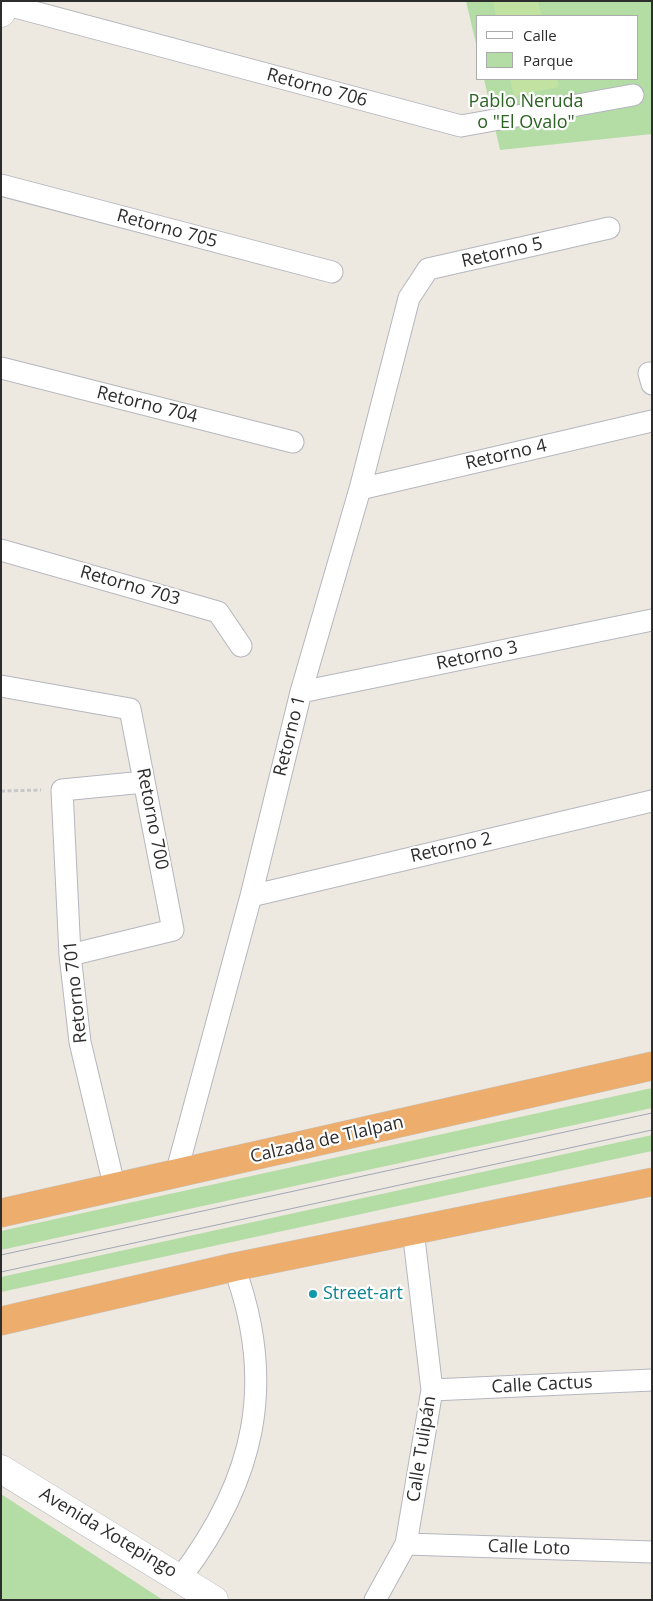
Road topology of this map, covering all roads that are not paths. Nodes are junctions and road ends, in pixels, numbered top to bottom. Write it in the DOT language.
graph roads {
  1 [pos="4,6"];
  2 [pos="633,95"];
  3 [pos="1,185"];
  4 [pos="609,228"];
  5 [pos="332,272"];
  6 [pos="410,298"];
  7 [pos="1,368"];
  8 [pos="652,421"];
  9 [pos="292,442"];
  10 [pos="360,489"];
  11 [pos="1,550"];
  12 [pos="652,620"];
  13 [pos="242,646"];
  14 [pos="1,686"];
  15 [pos="301,692"];
  16 [pos="144,782"];
  17 [pos="652,801"];
  18 [pos="251,896"];
  19 [pos="70,955"];
  20 [pos="652,1066"];
  21 [pos="176,1174"];
  22 [pos="652,1182"];
  23 [pos="115,1189"];
  24 [pos="1,1213"];
  25 [pos="413,1230"];
  26 [pos="234,1267"];
  27 [pos="1,1321"];
  28 [pos="652,1380"];
  29 [pos="432,1390"];
  30 [pos="1,1469"];
  31 [pos="406,1544"];
  32 [pos="652,1552"];
  33 [pos="181,1577"];
  34 [pos="214,1600"];
  35 [pos="375,1600"];
  1 -- 2 [label="street, Retorno 706"];
  3 -- 5 [label="street, Retorno 705"];
  4 -- 6 [label="street, Retorno 5"];
  6 -- 10 [label="street, Retorno 1"];
  7 -- 9 [label="street, Retorno 704"];
  8 -- 10 [label="street, Retorno 4"];
  10 -- 15 [label="street, Retorno 1"];
  11 -- 13 [label="street, Retorno 703"];
  12 -- 15 [label="street, Retorno 3"];
  14 -- 16 [label="street, Retorno 700"];
  15 -- 18 [label="street, Retorno 1"];
  16 -- 19 [label="street, Retorno 701"];
  16 -- 19 [label="street, Retorno 700"];
  17 -- 18 [label="street, Retorno 2"];
  18 -- 21 [label="street, Retorno 1"];
  19 -- 23 [label="street, Retorno 701"];
  20 -- 21 [label="highway, Calzada de Tlalpan"];
  21 -- 23 [label="highway, Calzada de Tlalpan"];
  22 -- 25 [label="highway"];
  23 -- 24 [label="highway, Calzada de Tlalpan"];
  25 -- 26 [label="highway"];
  25 -- 29 [label="street, Calle Tulipán"];
  26 -- 27 [label="highway"];
  26 -- 33 [label="street"];
  28 -- 29 [label="street, Calle Cactus"];
  29 -- 31 [label="street, Calle Tulipán"];
  30 -- 33 [label="street, Avenida Xotepingo"];
  31 -- 32 [label="street, Calle Loto"];
  31 -- 35 [label="street, Calle Tulipán"];
  33 -- 34 [label="street, Avenida Xotepingo"];
}
